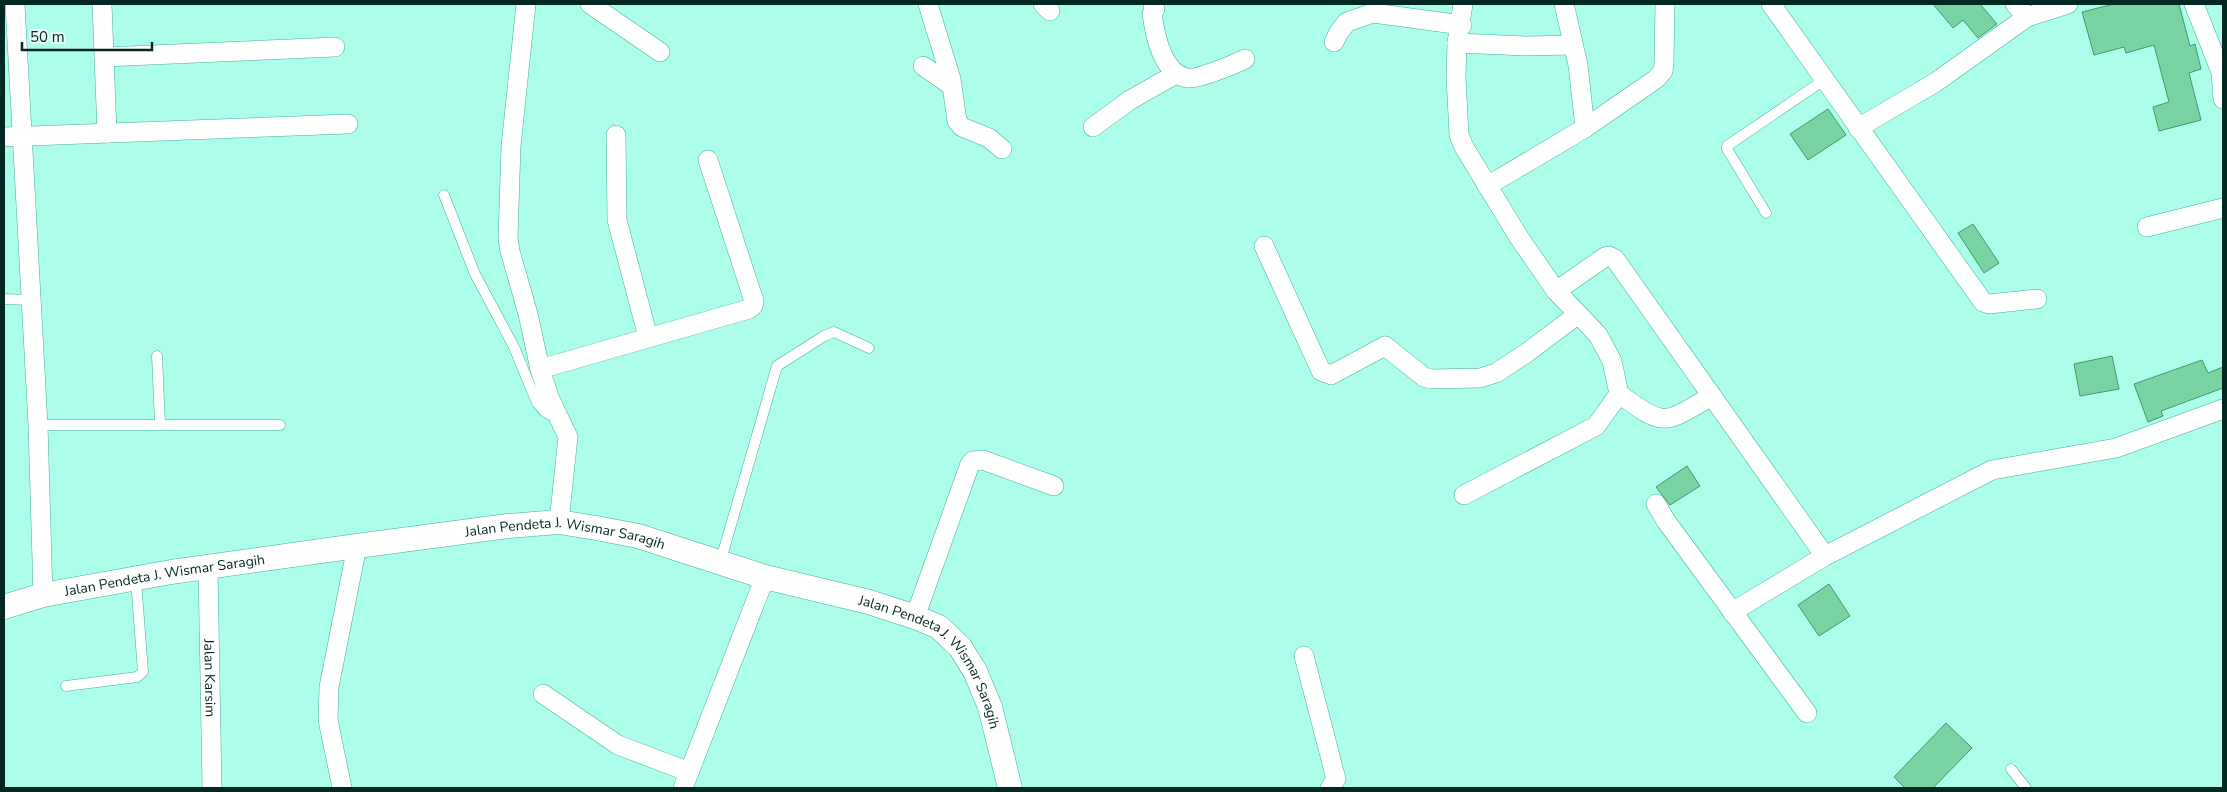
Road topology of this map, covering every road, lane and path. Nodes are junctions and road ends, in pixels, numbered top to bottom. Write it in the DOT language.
graph roads {
  1 [pos="15,4"];
  2 [pos="102,4"];
  3 [pos="526,4"];
  4 [pos="590,4"];
  5 [pos="928,4"];
  6 [pos="1153,4"];
  7 [pos="1463,4"];
  8 [pos="1564,4"];
  9 [pos="1665,4"];
  10 [pos="1771,4"];
  11 [pos="2068,4"];
  12 [pos="2194,4"];
  13 [pos="1373,8"];
  14 [pos="2021,10"];
  15 [pos="1459,34"];
  16 [pos="1334,42"];
  17 [pos="1573,45"];
  18 [pos="335,47"];
  19 [pos="660,52"];
  20 [pos="104,57"];
  21 [pos="1245,59"];
  22 [pos="923,66"];
  23 [pos="1176,74"];
  24 [pos="1824,80"];
  25 [pos="952,86"];
  26 [pos="2223,99"];
  27 [pos="348,124"];
  28 [pos="1093,128"];
  29 [pos="1585,128"];
  30 [pos="1858,128"];
  31 [pos="108,133"];
  32 [pos="616,135"];
  33 [pos="12,137"];
  34 [pos="1002,149"];
  35 [pos="708,160"];
  36 [pos="1487,186"];
  37 [pos="444,195"];
  38 [pos="2223,208"];
  39 [pos="1766,213"];
  40 [pos="2147,227"];
  41 [pos="1264,246"];
  42 [pos="1556,291"];
  43 [pos="4,299"];
  44 [pos="2037,299"];
  45 [pos="31,300"];
  46 [pos="1578,315"];
  47 [pos="648,337"];
  48 [pos="869,348"];
  49 [pos="157,356"];
  50 [pos="540,368"];
  51 [pos="1619,394"];
  52 [pos="1712,396"];
  53 [pos="2223,409"];
  54 [pos="560,419"];
  55 [pos="160,424"];
  56 [pos="38,425"];
  57 [pos="280,425"];
  58 [pos="1054,486"];
  59 [pos="1464,495"];
  60 [pos="1656,504"];
  61 [pos="559,522"];
  62 [pos="357,546"];
  63 [pos="1825,556"];
  64 [pos="720,563"];
  65 [pos="208,568"];
  66 [pos="765,577"];
  67 [pos="136,580"];
  68 [pos="43,595"];
  69 [pos="4,607"];
  70 [pos="1732,612"];
  71 [pos="914,617"];
  72 [pos="1304,656"];
  73 [pos="66,686"];
  74 [pos="543,694"];
  75 [pos="1807,713"];
  76 [pos="2011,769"];
  77 [pos="687,784"];
  78 [pos="212,788"];
  79 [pos="342,788"];
  80 [pos="1010,788"];
  81 [pos="1330,788"];
  82 [pos="2026,788"];
  1 -- 33 [label="street"];
  2 -- 20 [label="street"];
  3 -- 50 [label="street"];
  4 -- 19 [label="street"];
  5 -- 25 [label="street"];
  6 -- 23 [label="street"];
  7 -- 15 [label="street"];
  8 -- 17 [label="street"];
  9 -- 29 [label="street"];
  10 -- 24 [label="street"];
  11 -- 14 [label="street"];
  12 -- 26 [label="street"];
  13 -- 15 [label="street"];
  13 -- 16 [label="street"];
  14 -- 30 [label="street"];
  15 -- 17 [label="street"];
  15 -- 36 [label="street"];
  17 -- 29 [label="street"];
  18 -- 20 [label="street"];
  20 -- 31 [label="street"];
  21 -- 23 [label="street"];
  22 -- 25 [label="street"];
  23 -- 28 [label="street"];
  24 -- 30 [label="street"];
  24 -- 39 [label="lane"];
  25 -- 34 [label="street"];
  27 -- 31 [label="street"];
  29 -- 36 [label="street"];
  30 -- 44 [label="street"];
  31 -- 33 [label="street"];
  32 -- 47 [label="street"];
  33 -- 45 [label="street"];
  35 -- 47 [label="street"];
  36 -- 42 [label="street"];
  37 -- 54 [label="lane"];
  38 -- 40 [label="street"];
  41 -- 46 [label="street"];
  42 -- 46 [label="street"];
  42 -- 52 [label="street"];
  43 -- 45 [label="lane"];
  45 -- 56 [label="street"];
  46 -- 51 [label="street"];
  47 -- 50 [label="street"];
  48 -- 64 [label="lane"];
  49 -- 55 [label="lane"];
  50 -- 54 [label="street"];
  51 -- 52 [label="street"];
  51 -- 59 [label="street"];
  52 -- 63 [label="street"];
  53 -- 63 [label="street"];
  54 -- 61 [label="street"];
  55 -- 56 [label="lane"];
  55 -- 57 [label="lane"];
  56 -- 68 [label="street"];
  58 -- 71 [label="street"];
  60 -- 70 [label="street"];
  61 -- 62 [label="street, Jalan Pendeta J. Wismar Saragih"];
  61 -- 64 [label="street, Jalan Pendeta J. Wismar Saragih"];
  62 -- 65 [label="street, Jalan Pendeta J. Wismar Saragih"];
  62 -- 79 [label="street"];
  63 -- 70 [label="street"];
  64 -- 66 [label="street, Jalan Pendeta J. Wismar Saragih"];
  65 -- 67 [label="street, Jalan Pendeta J. Wismar Saragih"];
  65 -- 78 [label="street, Jalan Karsim"];
  66 -- 71 [label="street, Jalan Pendeta J. Wismar Saragih"];
  66 -- 77 [label="street"];
  67 -- 68 [label="street, Jalan Pendeta J. Wismar Saragih"];
  67 -- 73 [label="lane"];
  68 -- 69 [label="street, Jalan Pendeta J. Wismar Saragih"];
  70 -- 75 [label="street"];
  71 -- 80 [label="street, Jalan Pendeta J. Wismar Saragih"];
  72 -- 81 [label="street"];
  74 -- 77 [label="street"];
  76 -- 82 [label="lane"];
}
